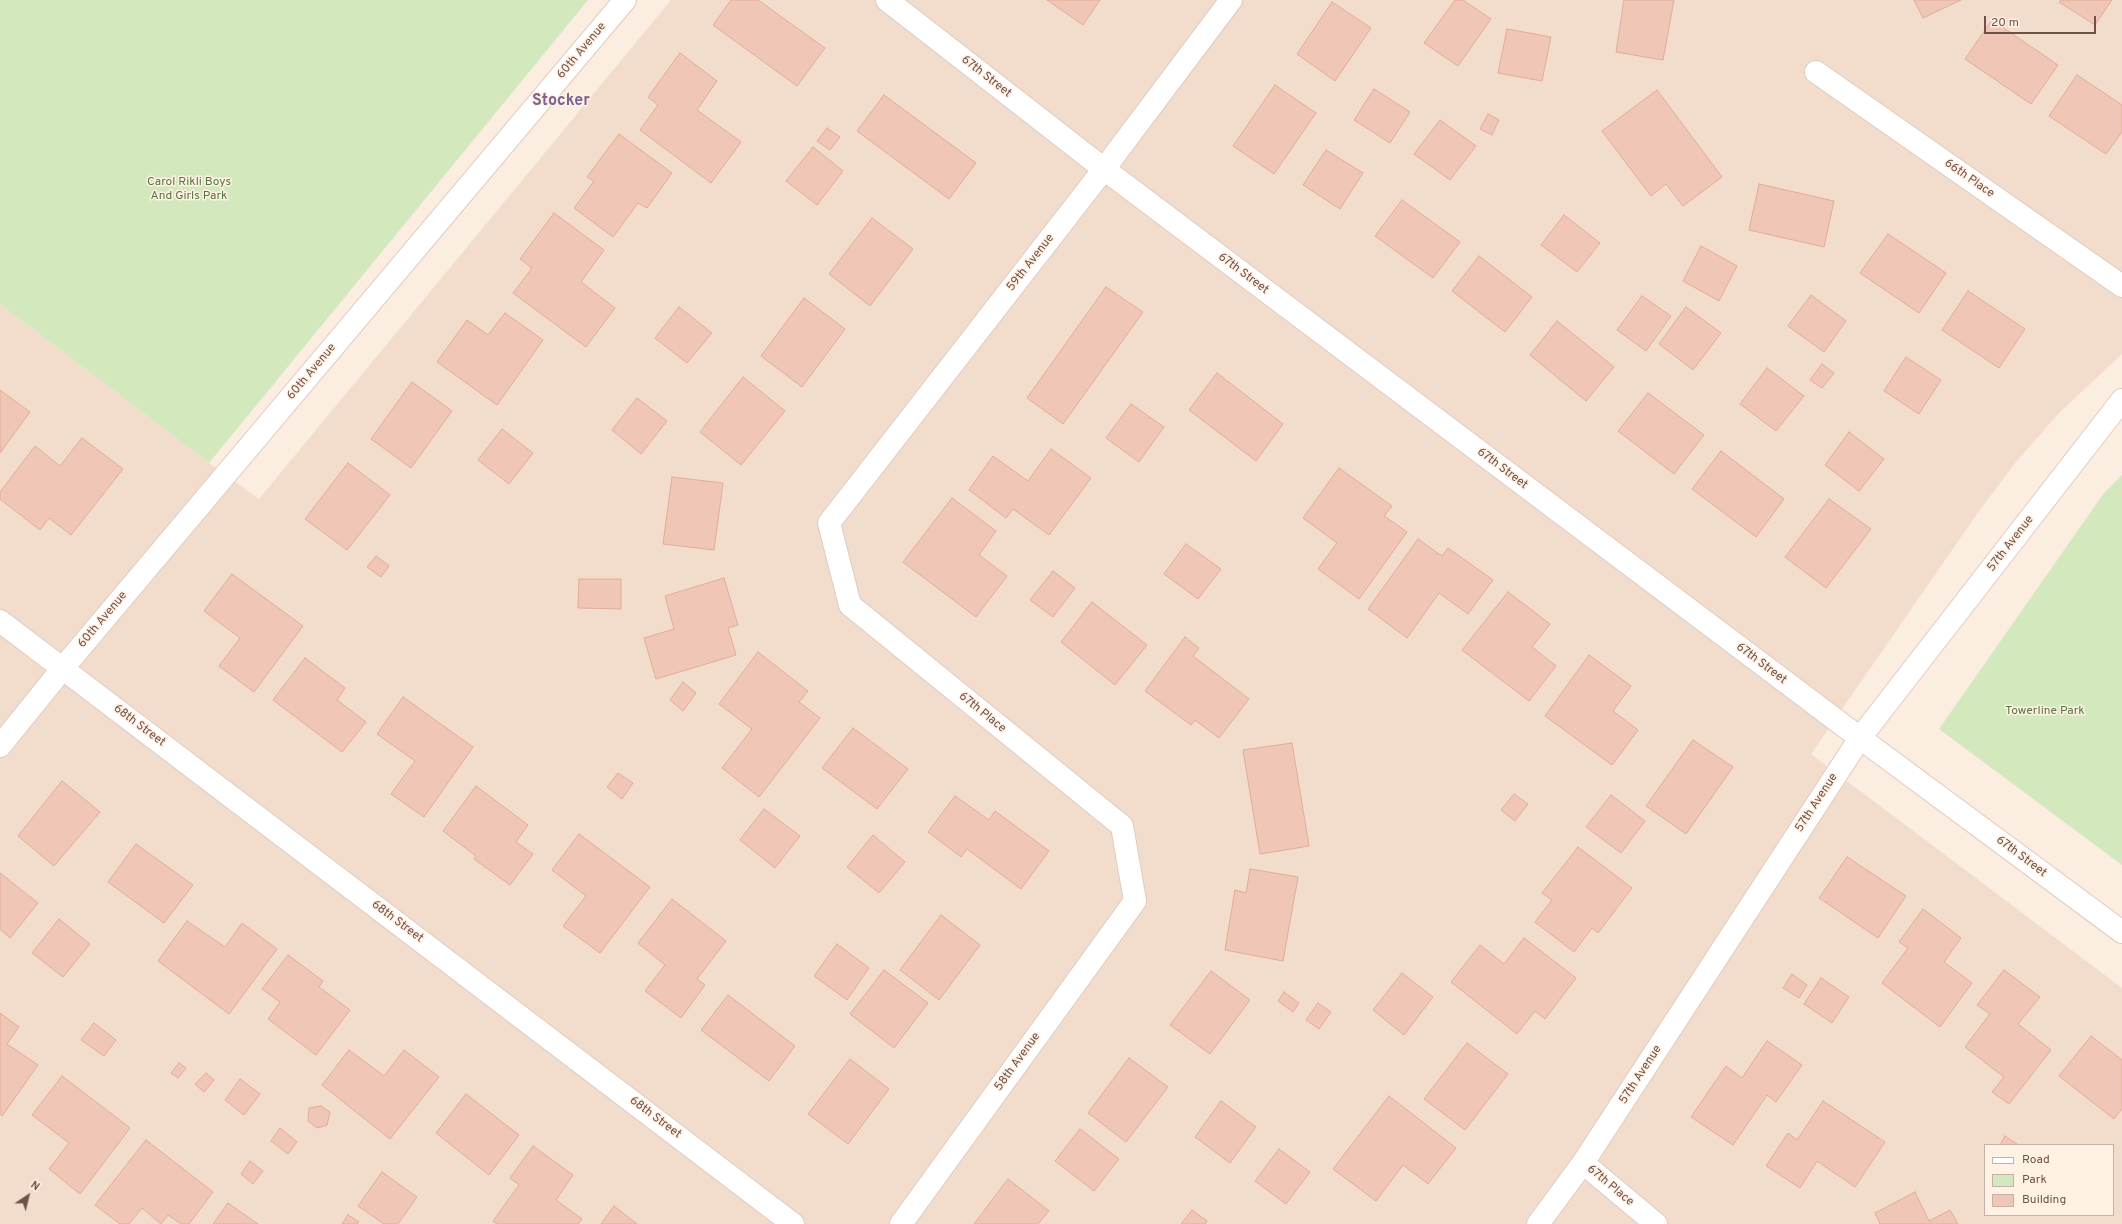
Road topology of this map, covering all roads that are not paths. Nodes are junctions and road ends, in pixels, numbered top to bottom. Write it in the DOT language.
graph roads {
  1 [pos="625,0"];
  2 [pos="887,0"];
  3 [pos="1231,0"];
  4 [pos="1816,72"];
  5 [pos="1104,169"];
  6 [pos="2122,286"];
  7 [pos="2122,400"];
  8 [pos="829,522"];
  9 [pos="0,621"];
  10 [pos="63,668"];
  11 [pos="1860,738"];
  12 [pos="0,746"];
  13 [pos="1135,901"];
  14 [pos="2122,932"];
  15 [pos="1583,1163"];
  16 [pos="793,1224"];
  17 [pos="902,1224"];
  18 [pos="1538,1224"];
  19 [pos="1656,1224"];
  1 -- 10 [label="street, 60th Avenue"];
  2 -- 5 [label="street, 67th Street"];
  3 -- 5 [label="street, 59th Avenue"];
  4 -- 6 [label="street, 66th Place"];
  5 -- 8 [label="street, 59th Avenue"];
  5 -- 11 [label="street, 67th Street"];
  7 -- 11 [label="street, 57th Avenue"];
  8 -- 13 [label="street, 67th Place"];
  9 -- 10 [label="street, 68th Street"];
  10 -- 12 [label="street, 60th Avenue"];
  10 -- 16 [label="street, 68th Street"];
  11 -- 14 [label="street, 67th Street"];
  11 -- 15 [label="street, 57th Avenue"];
  13 -- 17 [label="street, 58th Avenue"];
  15 -- 18 [label="street, 57th Avenue"];
  15 -- 19 [label="street, 67th Place"];
}
